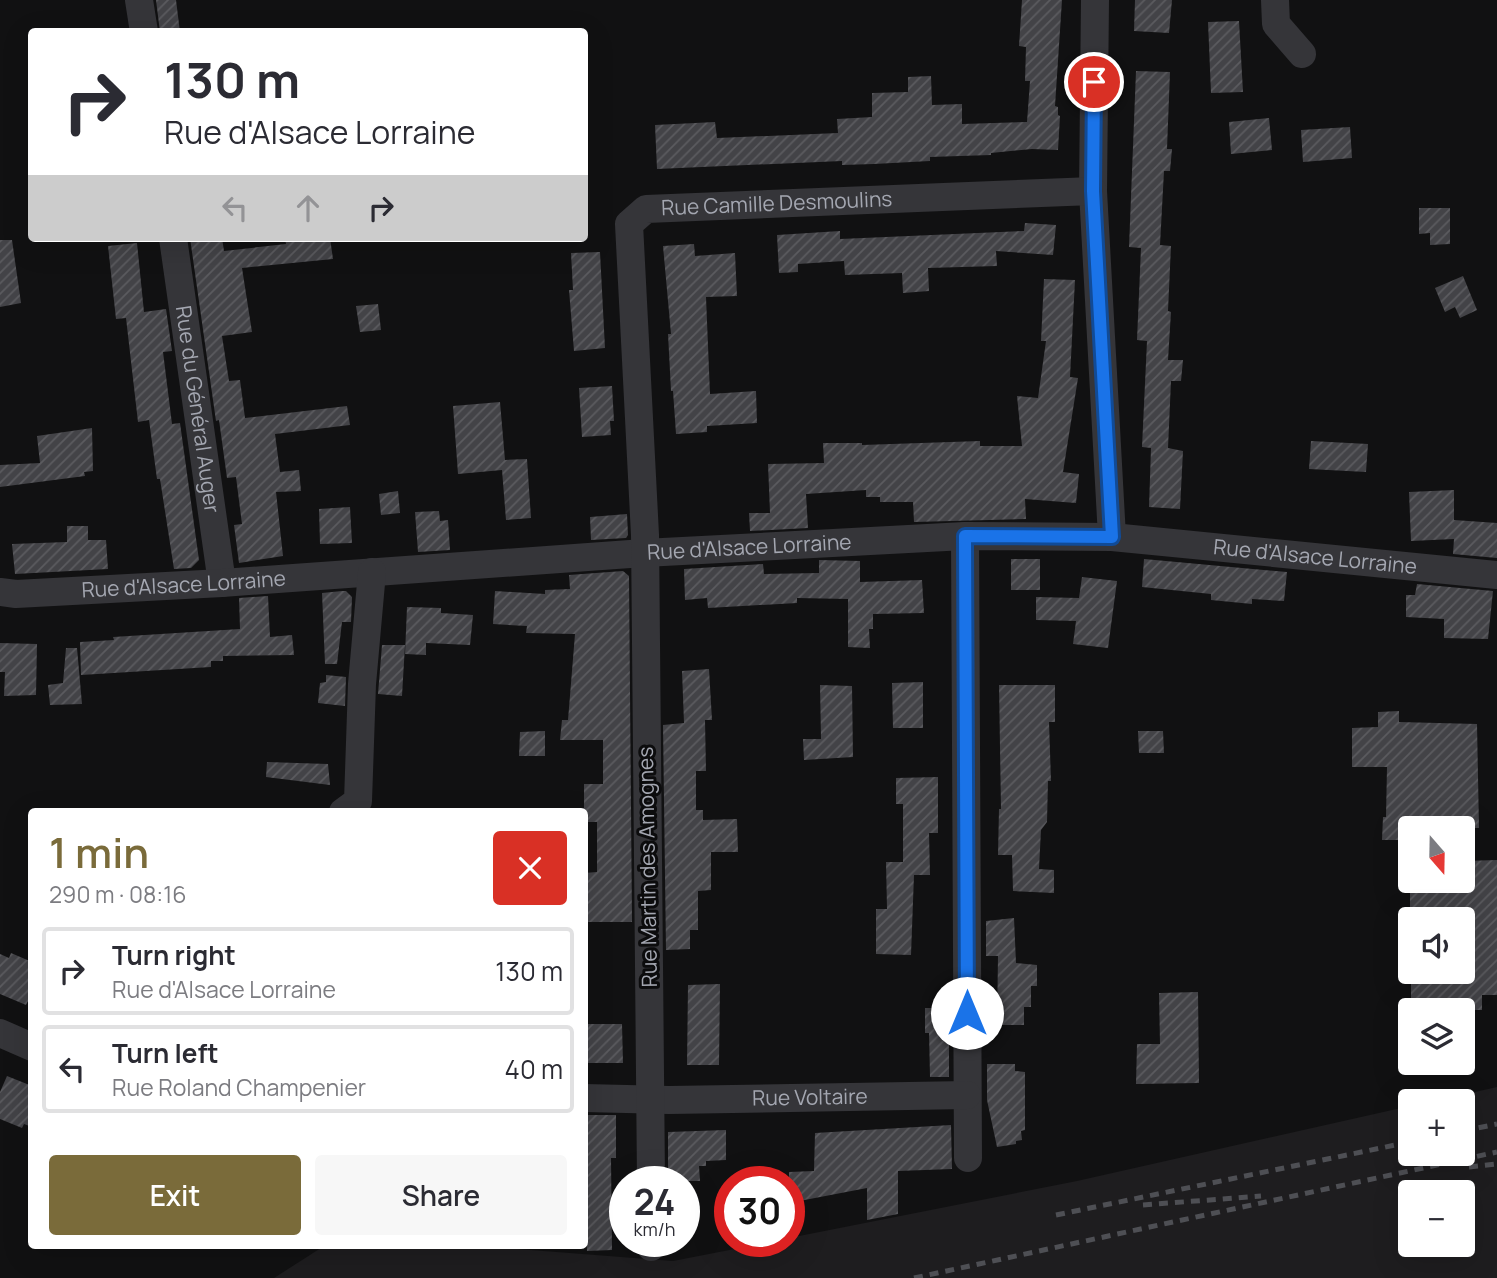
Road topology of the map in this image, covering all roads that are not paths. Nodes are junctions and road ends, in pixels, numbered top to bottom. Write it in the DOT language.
graph roads {
  1 [pos="139,0"];
  2 [pos="1095,0"];
  3 [pos="1275,0"];
  4 [pos="143,28"];
  5 [pos="1302,54"];
  6 [pos="1093,191"];
  7 [pos="174,242"];
  8 [pos="965,536"];
  9 [pos="1112,537"];
  10 [pos="644,553"];
  11 [pos="372,572"];
  12 [pos="1497,576"];
  13 [pos="222,583"];
  14 [pos="0,592"];
  15 [pos="348,808"];
  16 [pos="0,1033"];
  17 [pos="28,1046"];
  18 [pos="967,1095"];
  19 [pos="588,1098"];
  20 [pos="651,1099"];
  21 [pos="968,1158"];
  22 [pos="651,1166"];
  1 -- 4 [label="street"];
  2 -- 6 [label="street"];
  3 -- 5 [label="street"];
  6 -- 9 [label="street"];
  6 -- 10 [label="street, Rue Camille Desmoulins"];
  7 -- 13 [label="street, Rue du Général Auger"];
  8 -- 9 [label="street, Rue d'Alsace Lorraine"];
  8 -- 10 [label="street, Rue d'Alsace Lorraine"];
  8 -- 18 [label="street"];
  9 -- 12 [label="street, Rue d'Alsace Lorraine"];
  10 -- 11 [label="street, Rue d'Alsace Lorraine"];
  10 -- 20 [label="street, Rue Martin des Amognes"];
  11 -- 13 [label="street, Rue d'Alsace Lorraine"];
  11 -- 15 [label="street"];
  13 -- 14 [label="street, Rue d'Alsace Lorraine"];
  16 -- 17 [label="street"];
  18 -- 20 [label="street, Rue Voltaire"];
  18 -- 21 [label="street"];
  19 -- 20 [label="street, Rue Voltaire"];
  20 -- 22 [label="street, Rue Martin des Amognes"];
}
